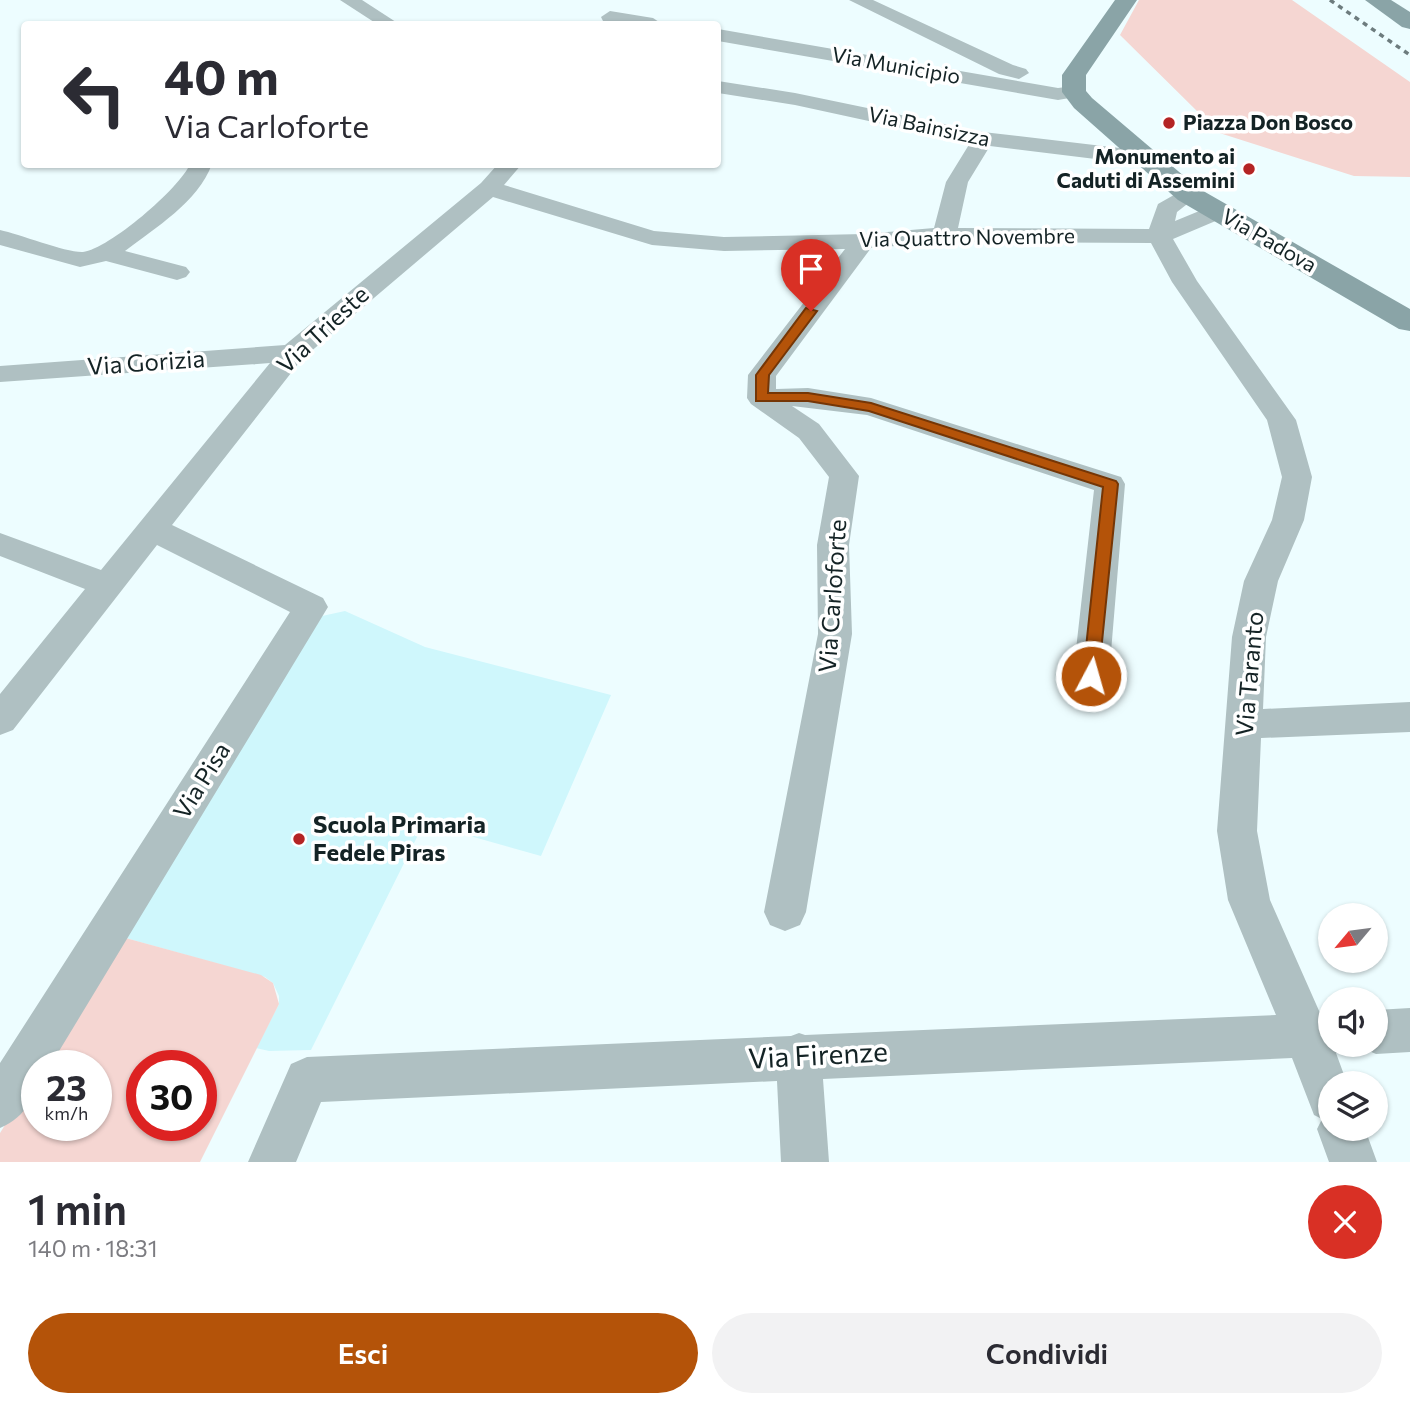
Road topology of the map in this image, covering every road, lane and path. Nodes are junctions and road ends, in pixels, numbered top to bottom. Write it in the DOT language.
graph roads {
  1 [pos="349,0"];
  2 [pos="858,0"];
  3 [pos="1126,0"];
  4 [pos="1376,0"];
  5 [pos="595,1"];
  6 [pos="375,21"];
  7 [pos="608,21"];
  8 [pos="1410,22"];
  9 [pos="721,36"];
  10 [pos="1000,76"];
  11 [pos="721,87"];
  12 [pos="1074,92"];
  13 [pos="984,139"];
  14 [pos="1141,153"];
  15 [pos="199,168"];
  16 [pos="506,168"];
  17 [pos="489,188"];
  18 [pos="1188,194"];
  19 [pos="1217,212"];
  20 [pos="944,235"];
  21 [pos="1159,236"];
  22 [pos="0,237"];
  23 [pos="864,241"];
  24 [pos="106,254"];
  25 [pos="177,272"];
  26 [pos="1410,322"];
  27 [pos="292,353"];
  28 [pos="0,374"];
  29 [pos="761,398"];
  30 [pos="153,529"];
  31 [pos="0,544"];
  32 [pos="108,585"];
  33 [pos="1091,676"];
  34 [pos="1410,716"];
  35 [pos="0,720"];
  36 [pos="1246,724"];
  37 [pos="785,912"];
  38 [pos="1410,1030"];
  39 [pos="1388,1031"];
  40 [pos="1318,1034"];
  41 [pos="799,1055"];
  42 [pos="0,1105"];
  43 [pos="1345,1141"];
  44 [pos="272,1162"];
  45 [pos="805,1162"];
  46 [pos="1353,1162"];
  1 -- 6 [label="street"];
  2 -- 10 [label="street"];
  3 -- 12 [label="street"];
  4 -- 8 [label="street"];
  5 -- 7 [label="street"];
  9 -- 10 [label="street, Via Municipio"];
  10 -- 12 [label="street, Via Municipio"];
  11 -- 13 [label="street, Via Bainsizza"];
  12 -- 14 [label="street, Via Padova"];
  13 -- 14 [label="street, Via Bainsizza"];
  13 -- 20 [label="street"];
  14 -- 18 [label="street, Via Padova"];
  15 -- 24 [label="street"];
  16 -- 17 [label="street, Via Trieste"];
  17 -- 23 [label="street, Via Quattro Novembre"];
  17 -- 27 [label="street, Via Trieste"];
  18 -- 19 [label="street, Via Padova"];
  18 -- 21 [label="street"];
  19 -- 21 [label="street"];
  19 -- 26 [label="street, Via Padova"];
  20 -- 21 [label="street, Via Quattro Novembre"];
  20 -- 23 [label="street, Via Quattro Novembre"];
  21 -- 36 [label="street, Via Taranto"];
  22 -- 24 [label="street"];
  23 -- 29 [label="street"];
  24 -- 25 [label="street"];
  27 -- 28 [label="street, Via Gorizia"];
  27 -- 30 [label="street, Via Trieste"];
  29 -- 33 [label="street"];
  29 -- 37 [label="street, Via Carloforte"];
  30 -- 32 [label="street, Via Trieste"];
  30 -- 42 [label="street, Via Pisa"];
  31 -- 32 [label="street"];
  32 -- 35 [label="street, Via Trieste"];
  34 -- 36 [label="street"];
  36 -- 40 [label="street, Via Taranto"];
  38 -- 39 [label="street"];
  40 -- 41 [label="street, Via Firenze"];
  41 -- 44 [label="street, Via Firenze"];
  41 -- 45 [label="street"];
  43 -- 46 [label="street"];
}
